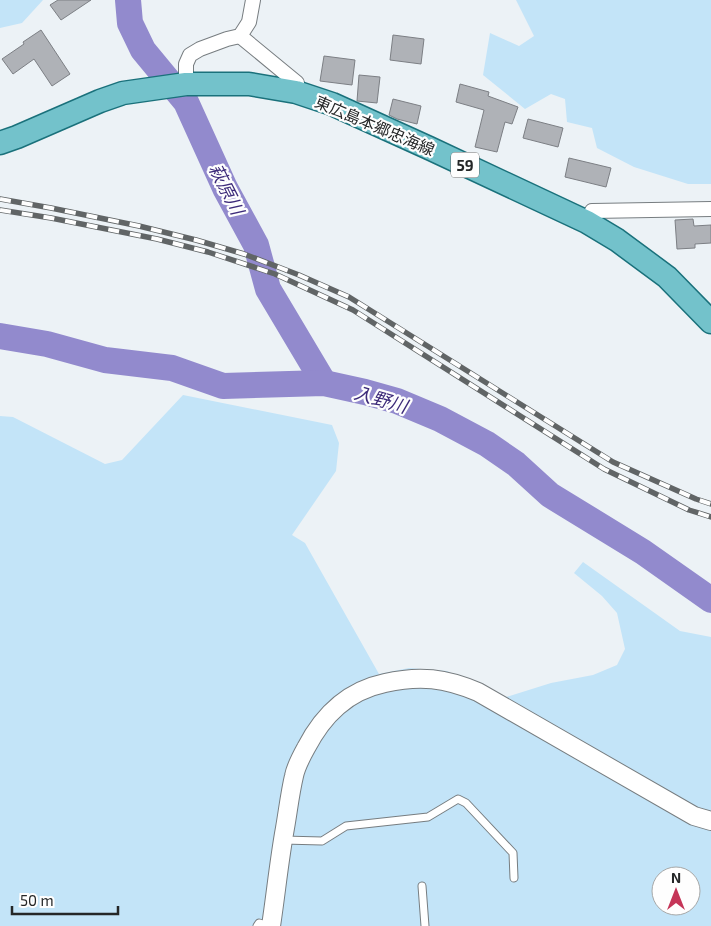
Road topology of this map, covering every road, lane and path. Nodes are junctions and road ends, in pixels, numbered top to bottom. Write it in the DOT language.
graph roads {
  1 [pos="253,0"];
  2 [pos="240,36"];
  3 [pos="186,84"];
  4 [pos="296,92"];
  5 [pos="0,143"];
  6 [pos="711,209"];
  7 [pos="587,222"];
  8 [pos="711,322"];
  9 [pos="711,821"];
  10 [pos="283,840"];
  11 [pos="514,878"];
  12 [pos="422,886"];
  13 [pos="256,926"];
  14 [pos="271,926"];
  15 [pos="425,926"];
  1 -- 2 [label="street"];
  2 -- 3 [label="street"];
  2 -- 4 [label="street"];
  3 -- 4 [label="main road, 東広島本郷忠海線 / 59"];
  3 -- 5 [label="main road, 東広島本郷忠海線 / 59"];
  4 -- 7 [label="main road, 東広島本郷忠海線 / 59"];
  6 -- 7 [label="street"];
  7 -- 8 [label="main road, 東広島本郷忠海線 / 59"];
  9 -- 10 [label="street"];
  10 -- 11 [label="lane"];
  10 -- 14 [label="street"];
  12 -- 15 [label="lane"];
  13 -- 14 [label="lane"];
}
